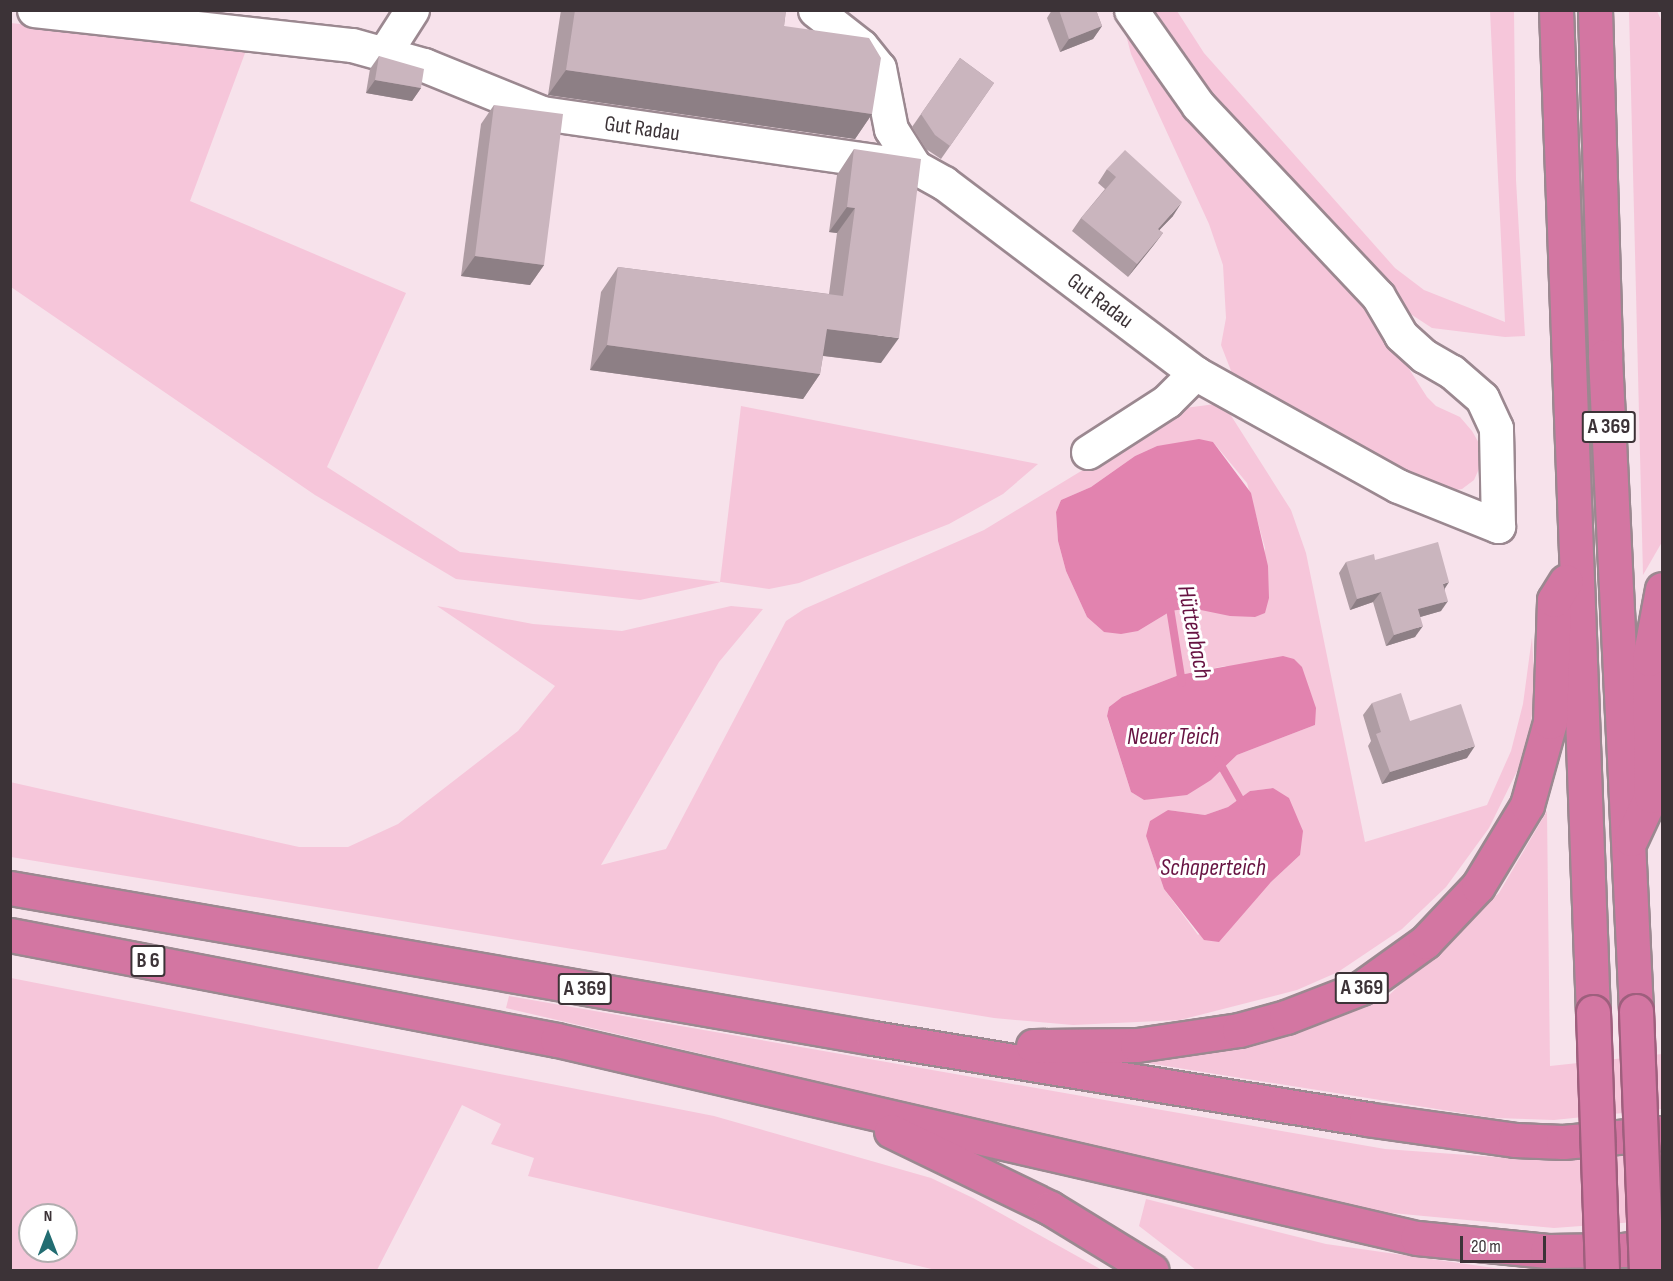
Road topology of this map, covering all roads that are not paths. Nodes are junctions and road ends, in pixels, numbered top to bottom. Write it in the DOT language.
graph roads {
  1 [pos="34,10"];
  2 [pos="412,10"];
  3 [pos="815,10"];
  4 [pos="1131,10"];
  5 [pos="1556,10"];
  6 [pos="1595,10"];
  7 [pos="385,52"];
  8 [pos="915,167"];
  9 [pos="1195,373"];
  10 [pos="1088,452"];
  11 [pos="1575,567"];
  12 [pos="1662,589"];
  13 [pos="1629,843"];
  14 [pos="10,888"];
  15 [pos="10,935"];
  16 [pos="297,940"];
  17 [pos="285,987"];
  18 [pos="873,1038"];
  19 [pos="812,1097"];
  20 [pos="1662,1133"];
  21 [pos="1662,1245"];
  22 [pos="1151,1270"];
  23 [pos="1602,1270"];
  24 [pos="1646,1270"];
  1 -- 7 [label="street, Gut Radau"];
  2 -- 7 [label="street"];
  3 -- 8 [label="street"];
  4 -- 9 [label="street, Gut Radau"];
  5 -- 11 [label="highway, A 369"];
  6 -- 13 [label="highway, A 369"];
  7 -- 8 [label="street, Gut Radau"];
  8 -- 9 [label="street, Gut Radau"];
  9 -- 10 [label="street"];
  11 -- 18 [label="highway, A 369"];
  11 -- 23 [label="highway, A 369, bridge"];
  12 -- 13 [label="highway"];
  13 -- 24 [label="highway, A 369, bridge"];
  14 -- 16 [label="highway, B 6"];
  15 -- 17 [label="highway, B 6"];
  16 -- 18 [label="highway, A 369"];
  17 -- 19 [label="highway, A 369"];
  18 -- 20 [label="highway"];
  19 -- 21 [label="highway, A 369"];
  19 -- 22 [label="highway"];
}
